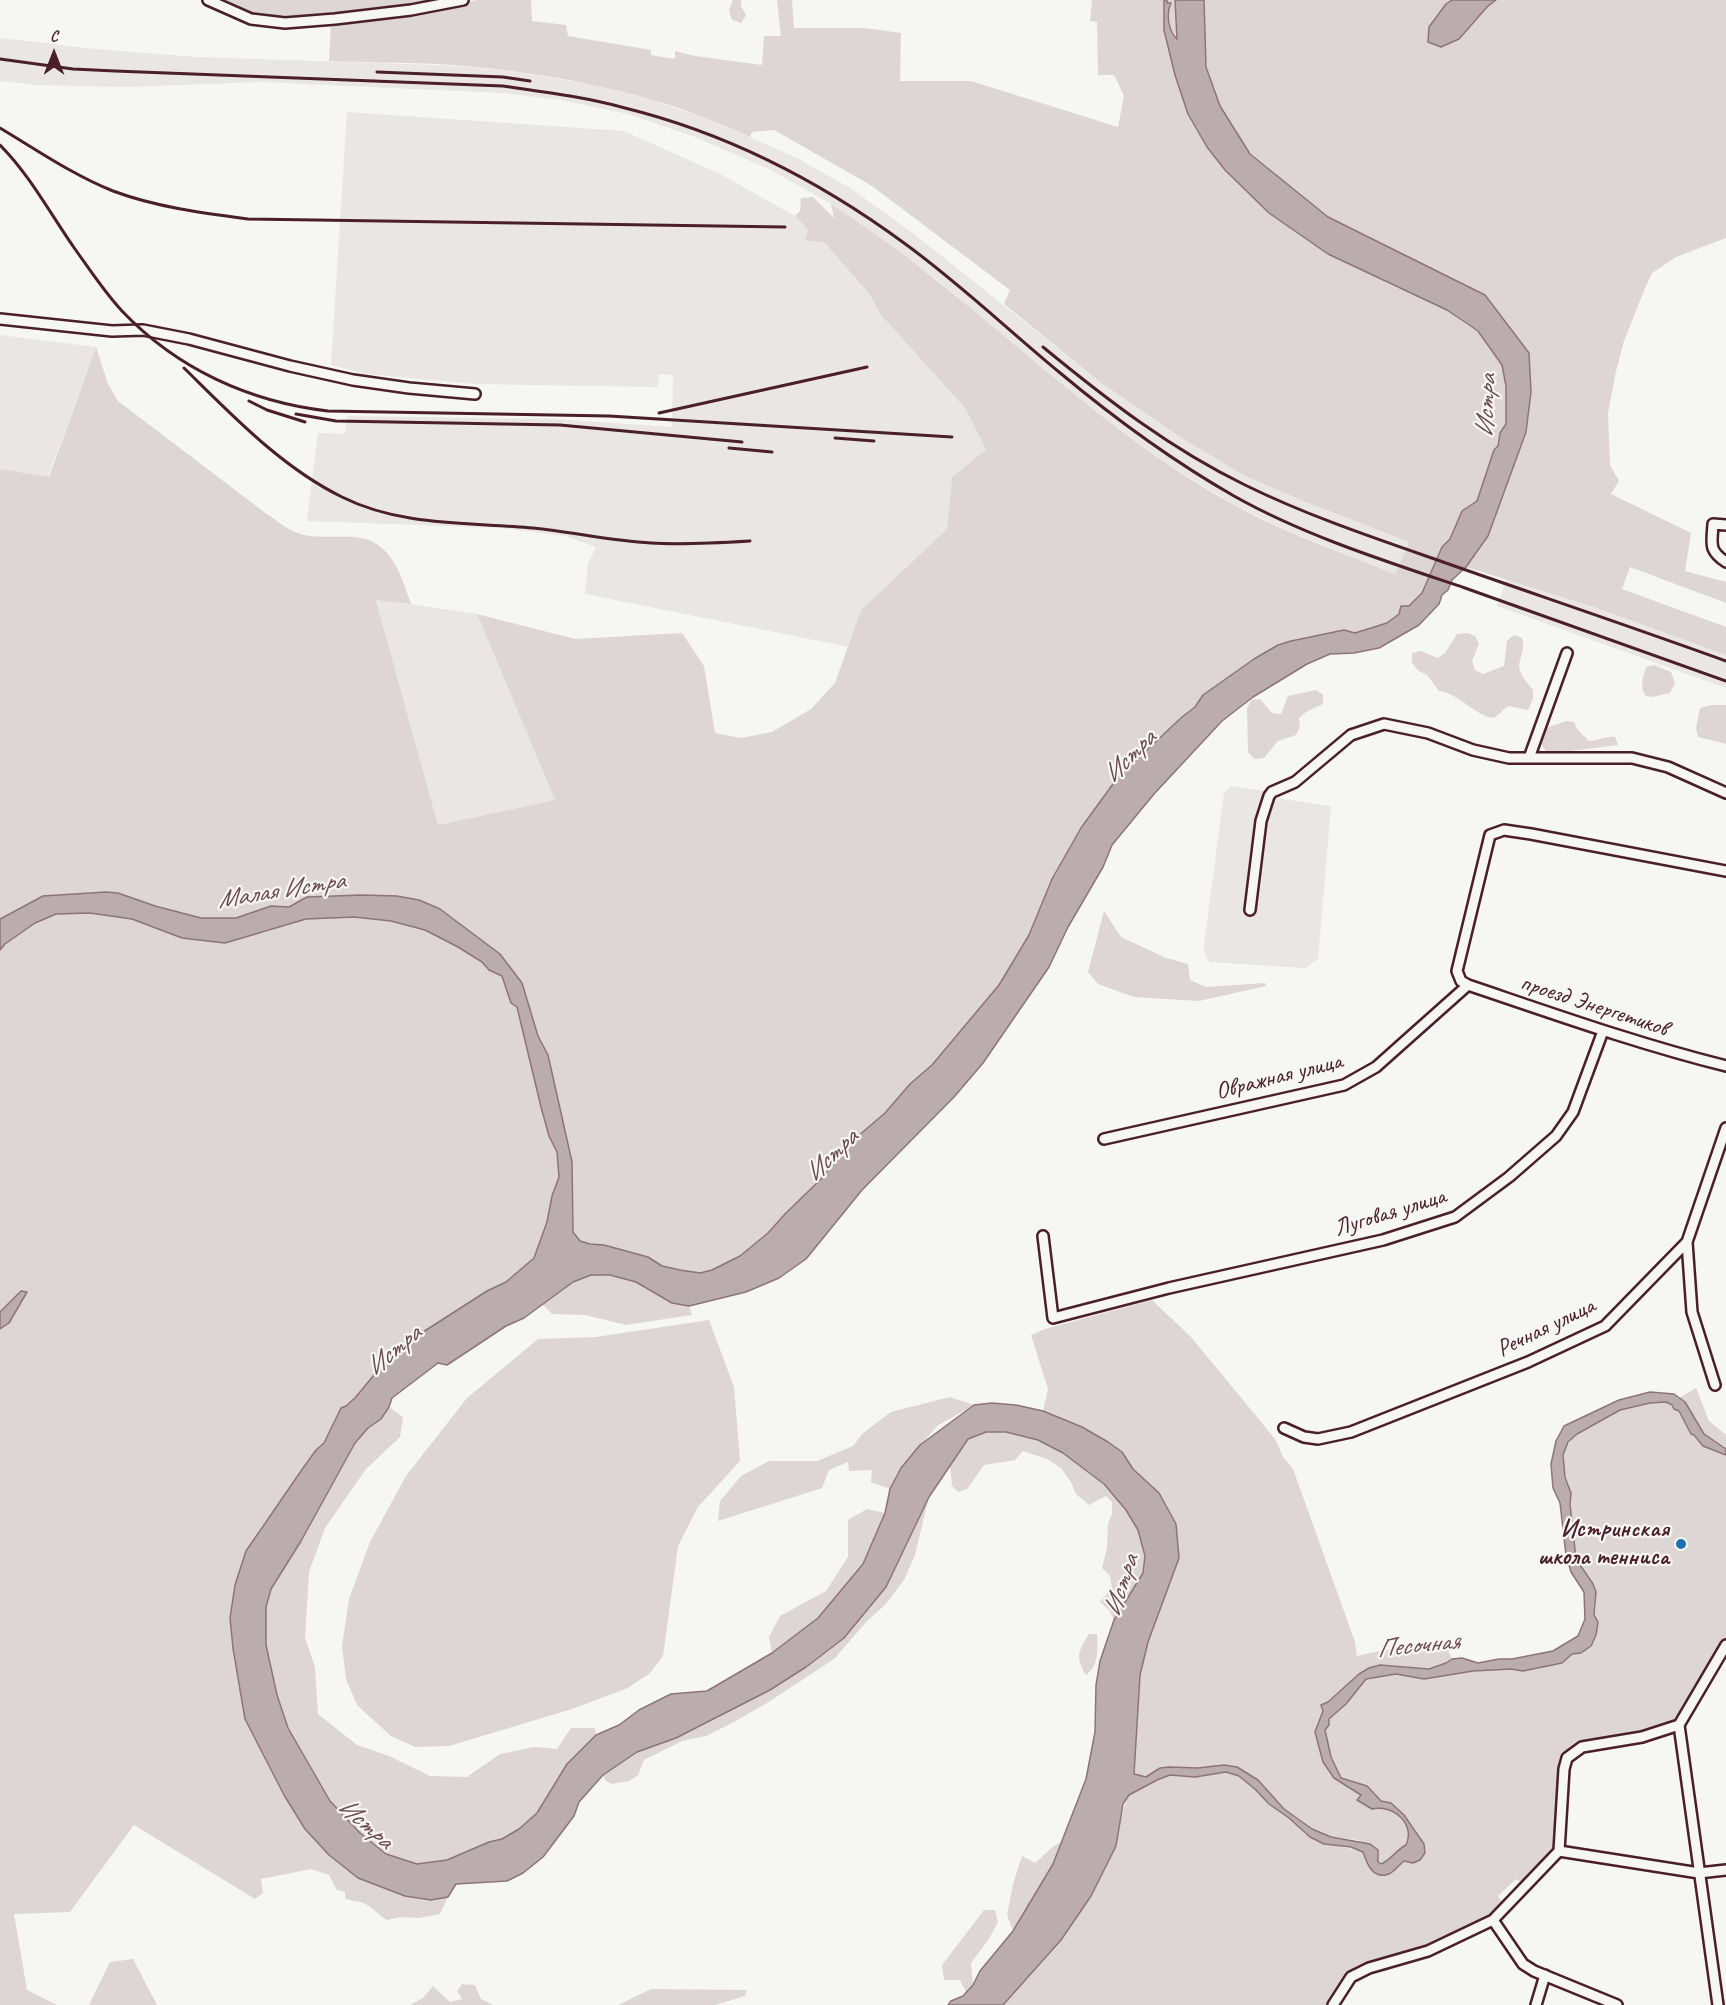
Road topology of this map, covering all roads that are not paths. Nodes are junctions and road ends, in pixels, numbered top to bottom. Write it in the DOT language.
graph roads {
  1 [pos="208,0"];
  2 [pos="464,0"];
  3 [pos="0,319"];
  4 [pos="475,394"];
  5 [pos="1726,525"];
  6 [pos="1726,562"];
  7 [pos="1567,653"];
  8 [pos="1529,758"];
  9 [pos="1726,793"];
  10 [pos="1726,871"];
  11 [pos="1250,910"];
  12 [pos="1468,985"];
  13 [pos="1604,1031"];
  14 [pos="1726,1066"];
  15 [pos="1726,1128"];
  16 [pos="1104,1138"];
  17 [pos="1043,1236"];
  18 [pos="1687,1242"];
  19 [pos="1715,1385"];
  20 [pos="1284,1428"];
  21 [pos="1726,1645"];
  22 [pos="1679,1725"];
  23 [pos="1559,1851"];
  24 [pos="1726,1870"];
  25 [pos="1699,1873"];
  26 [pos="1493,1920"];
  27 [pos="1545,1975"];
  28 [pos="1333,2005"];
  29 [pos="1536,2005"];
  30 [pos="1617,2005"];
  31 [pos="1718,2005"];
  1 -- 2 [label="street"];
  3 -- 4 [label="street"];
  5 -- 6 [label="street"];
  7 -- 8 [label="street"];
  8 -- 9 [label="street"];
  8 -- 11 [label="street"];
  10 -- 12 [label="street"];
  12 -- 13 [label="street, проезд Энергетиков"];
  12 -- 16 [label="street, Овражная улица"];
  13 -- 14 [label="street, проезд Энергетиков"];
  13 -- 17 [label="street, Луговая улица"];
  15 -- 18 [label="street, Речная улица"];
  18 -- 19 [label="street"];
  18 -- 20 [label="street, Речная улица"];
  21 -- 22 [label="street"];
  22 -- 23 [label="street"];
  22 -- 25 [label="street"];
  23 -- 25 [label="street"];
  23 -- 26 [label="street"];
  24 -- 25 [label="street"];
  25 -- 31 [label="street"];
  26 -- 27 [label="street"];
  26 -- 28 [label="street"];
  27 -- 29 [label="street"];
  27 -- 30 [label="street"];
}
